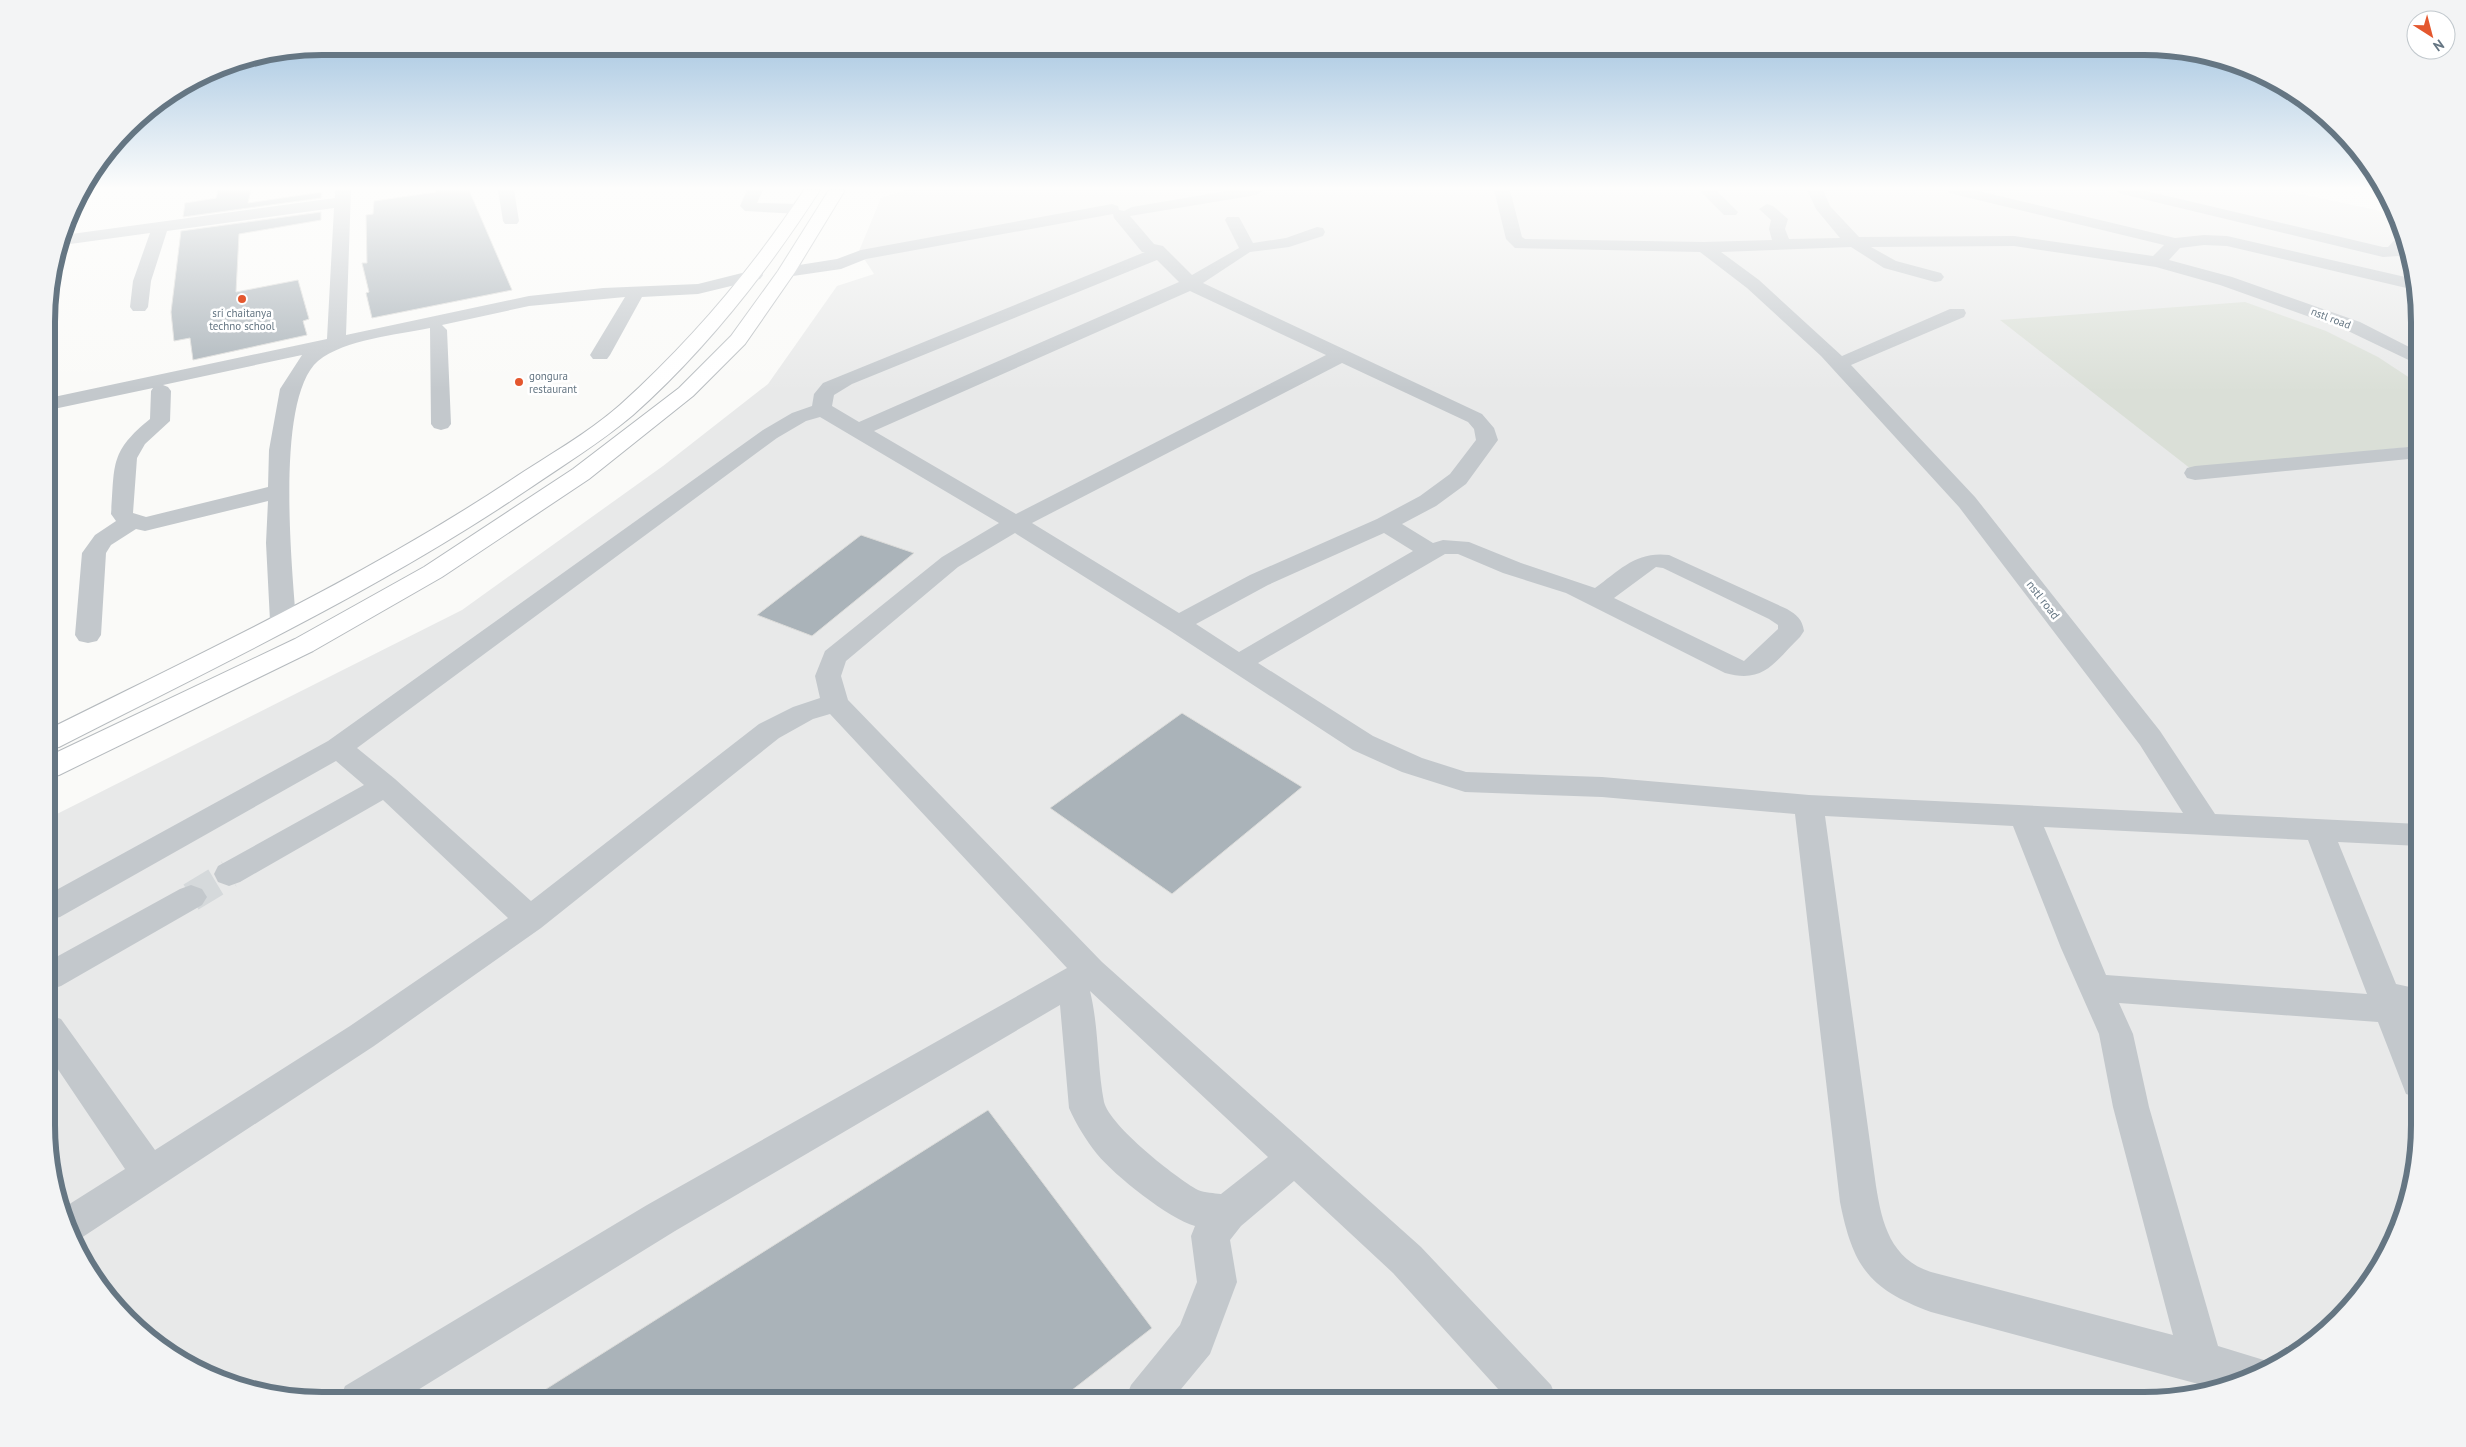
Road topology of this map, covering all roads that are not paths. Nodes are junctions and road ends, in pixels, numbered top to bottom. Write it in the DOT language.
graph roads {
  1 [pos="150,258"];
  2 [pos="340,258"];
  3 [pos="766,258"];
  4 [pos="795,258"];
  5 [pos="903,258"];
  6 [pos="1142,258"];
  7 [pos="1164,258"];
  8 [pos="1234,258"];
  9 [pos="1717,258"];
  10 [pos="1877,258"];
  11 [pos="2127,258"];
  12 [pos="2161,258"];
  13 [pos="2299,258"];
  14 [pos="2157,262"];
  15 [pos="786,272"];
  16 [pos="754,275"];
  17 [pos="1935,277"];
  18 [pos="2408,282"];
  19 [pos="1190,284"];
  20 [pos="670,291"];
  21 [pos="634,298"];
  22 [pos="139,307"];
  23 [pos="1957,313"];
  24 [pos="438,330"];
  25 [pos="336,342"];
  26 [pos="600,355"];
  27 [pos="2411,355"];
  28 [pos="1340,356"];
  29 [pos="310,358"];
  30 [pos="1838,363"];
  31 [pos="161,391"];
  32 [pos="55,403"];
  33 [pos="822,409"];
  34 [pos="55,414"];
  35 [pos="441,424"];
  36 [pos="859,430"];
  37 [pos="2411,453"];
  38 [pos="2195,473"];
  39 [pos="279,491"];
  40 [pos="132,521"];
  41 [pos="1014,523"];
  42 [pos="1385,524"];
  43 [pos="1430,551"];
  44 [pos="1598,598"];
  45 [pos="283,621"];
  46 [pos="1178,624"];
  47 [pos="88,634"];
  48 [pos="1239,663"];
  49 [pos="835,703"];
  50 [pos="55,736"];
  51 [pos="338,748"];
  52 [pos="55,765"];
  53 [pos="385,786"];
  54 [pos="1809,805"];
  55 [pos="2024,815"];
  56 [pos="2205,823"];
  57 [pos="2319,831"];
  58 [pos="2411,836"];
  59 [pos="229,874"];
  60 [pos="191,897"];
  61 [pos="55,905"];
  62 [pos="530,919"];
  63 [pos="55,974"];
  64 [pos="1080,976"];
  65 [pos="2095,988"];
  66 [pos="2397,1003"];
  67 [pos="55,1038"];
  68 [pos="2411,1054"];
  69 [pos="1295,1157"];
  70 [pos="149,1173"];
  71 [pos="1227,1213"];
  72 [pos="74,1223"];
  73 [pos="2202,1364"];
  74 [pos="2242,1374"];
  75 [pos="375,1392"];
  76 [pos="1152,1392"];
  77 [pos="1529,1392"];
  1 -- 22 [label="street"];
  2 -- 25 [label="street"];
  3 -- 16 [label="main road"];
  4 -- 15 [label="main road"];
  5 -- 15 [label="street"];
  6 -- 33 [label="street"];
  7 -- 19 [label="street"];
  8 -- 19 [label="street"];
  9 -- 30 [label="street, nstl road"];
  10 -- 17 [label="street"];
  11 -- 14 [label="street, nstl road"];
  12 -- 14 [label="street"];
  13 -- 18 [label="street"];
  14 -- 27 [label="street, nstl road"];
  15 -- 52 [label="main road"];
  16 -- 20 [label="street"];
  16 -- 45 [label="main road"];
  19 -- 28 [label="street"];
  19 -- 36 [label="street"];
  20 -- 21 [label="street"];
  20 -- 25 [label="street"];
  21 -- 24 [label="street"];
  21 -- 26 [label="street"];
  23 -- 30 [label="street"];
  24 -- 29 [label="street"];
  24 -- 35 [label="street"];
  25 -- 29 [label="street"];
  25 -- 32 [label="street"];
  28 -- 41 [label="street"];
  28 -- 42 [label="street"];
  29 -- 31 [label="street"];
  29 -- 39 [label="street"];
  30 -- 56 [label="street, nstl road"];
  31 -- 34 [label="street"];
  31 -- 40 [label="street"];
  33 -- 36 [label="street"];
  33 -- 51 [label="street"];
  36 -- 41 [label="street"];
  37 -- 38 [label="street"];
  39 -- 40 [label="street"];
  39 -- 45 [label="street"];
  40 -- 47 [label="street"];
  41 -- 46 [label="street"];
  41 -- 49 [label="street"];
  42 -- 43 [label="street"];
  42 -- 46 [label="street"];
  43 -- 44 [label="street"];
  43 -- 48 [label="street"];
  44 -- 44 [label="street"];
  45 -- 50 [label="main road"];
  46 -- 48 [label="street"];
  48 -- 54 [label="street"];
  49 -- 62 [label="street"];
  49 -- 64 [label="street"];
  51 -- 53 [label="street"];
  51 -- 61 [label="street"];
  53 -- 59 [label="street"];
  53 -- 62 [label="street"];
  54 -- 55 [label="street"];
  54 -- 73 [label="street"];
  55 -- 56 [label="street"];
  55 -- 65 [label="street"];
  56 -- 57 [label="street"];
  57 -- 58 [label="street"];
  57 -- 66 [label="street"];
  60 -- 63 [label="street"];
  62 -- 70 [label="street"];
  64 -- 69 [label="street"];
  64 -- 71 [label="street"];
  64 -- 75 [label="street"];
  65 -- 66 [label="street"];
  65 -- 73 [label="street"];
  66 -- 68 [label="street"];
  67 -- 70 [label="street"];
  69 -- 71 [label="street"];
  69 -- 77 [label="street"];
  70 -- 72 [label="street"];
  71 -- 76 [label="street"];
  73 -- 74 [label="street"];
}
